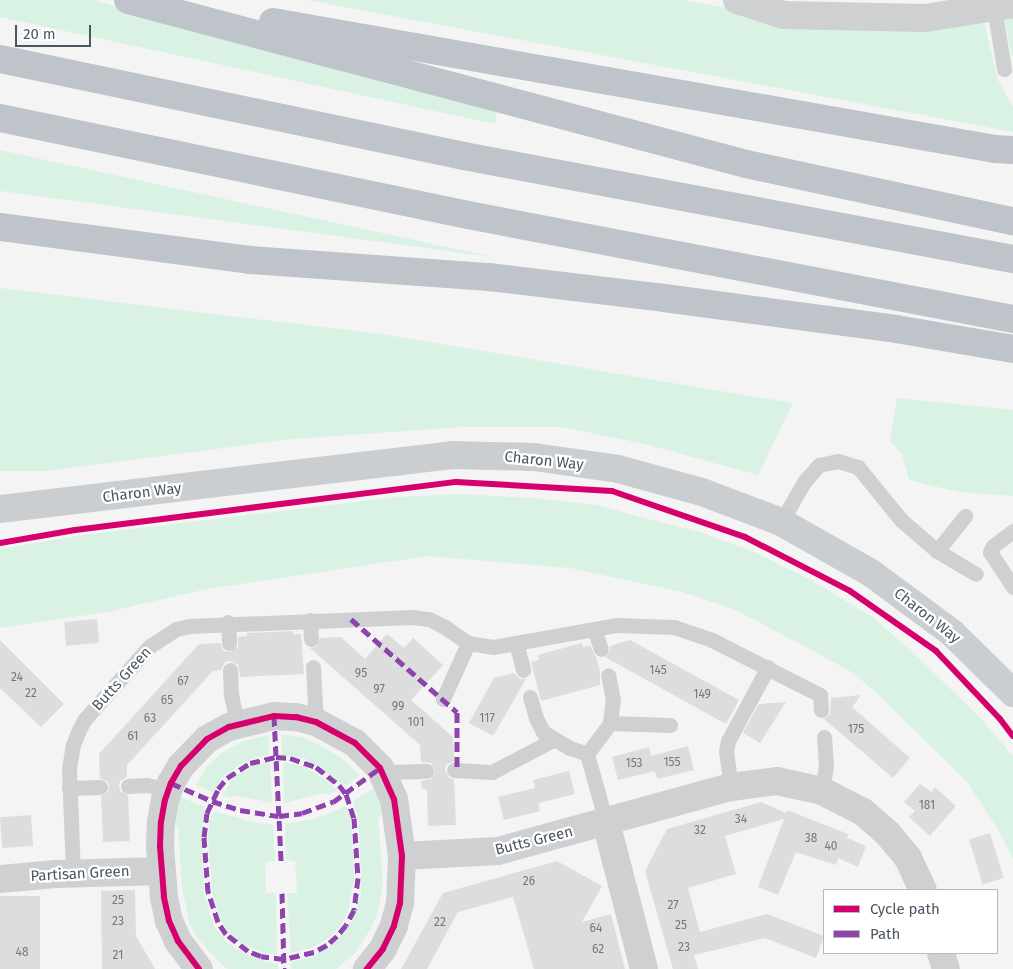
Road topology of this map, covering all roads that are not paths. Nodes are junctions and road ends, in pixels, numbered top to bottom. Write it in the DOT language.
graph roads {
  1 [pos="128,0"];
  2 [pos="141,0"];
  3 [pos="737,0"];
  4 [pos="1004,6"];
  5 [pos="0,59"];
  6 [pos="1004,69"];
  7 [pos="0,118"];
  8 [pos="1013,150"];
  9 [pos="1013,221"];
  10 [pos="0,228"];
  11 [pos="1013,259"];
  12 [pos="1013,319"];
  13 [pos="1013,349"];
  14 [pos="4,511"];
  15 [pos="965,516"];
  16 [pos="781,522"];
  17 [pos="1013,531"];
  18 [pos="937,551"];
  19 [pos="976,574"];
  20 [pos="1013,586"];
  21 [pos="310,620"];
  22 [pos="228,622"];
  23 [pos="594,629"];
  24 [pos="311,639"];
  25 [pos="229,643"];
  26 [pos="468,643"];
  27 [pos="516,643"];
  28 [pos="601,649"];
  29 [pos="768,666"];
  30 [pos="313,667"];
  31 [pos="230,670"];
  32 [pos="523,670"];
  33 [pos="608,675"];
  34 [pos="1013,693"];
  35 [pos="530,697"];
  36 [pos="443,699"];
  37 [pos="821,710"];
  38 [pos="316,722"];
  39 [pos="610,723"];
  40 [pos="237,724"];
  41 [pos="670,725"];
  42 [pos="824,737"];
  43 [pos="554,740"];
  44 [pos="587,754"];
  45 [pos="454,770"];
  46 [pos="426,771"];
  47 [pos="384,775"];
  48 [pos="128,786"];
  49 [pos="100,787"];
  50 [pos="731,787"];
  51 [pos="69,788"];
  52 [pos="168,790"];
  53 [pos="822,791"];
  54 [pos="606,822"];
  55 [pos="402,856"];
  56 [pos="161,871"];
  57 [pos="74,874"];
  58 [pos="0,879"];
  59 [pos="923,889"];
  60 [pos="941,954"];
  61 [pos="199,969"];
  62 [pos="367,969"];
  63 [pos="644,969"];
  64 [pos="946,969"];
  1 -- 9 [label="highway"];
  2 -- 8 [label="highway"];
  3 -- 4 [label="street"];
  4 -- 6 [label="lane"];
  5 -- 11 [label="highway"];
  7 -- 12 [label="highway"];
  10 -- 13 [label="highway"];
  14 -- 16 [label="main road, Charon Way"];
  15 -- 18 [label="lane"];
  16 -- 18 [label="lane"];
  16 -- 34 [label="main road, Charon Way"];
  17 -- 20 [label="lane"];
  18 -- 19 [label="lane"];
  21 -- 22 [label="lane, Butts Green"];
  21 -- 24 [label="lane"];
  21 -- 26 [label="lane, Butts Green"];
  22 -- 25 [label="lane"];
  22 -- 51 [label="lane, Butts Green"];
  23 -- 27 [label="lane, Butts Green"];
  23 -- 28 [label="lane"];
  23 -- 29 [label="lane, Butts Green"];
  26 -- 27 [label="lane, Butts Green"];
  26 -- 36 [label="lane"];
  27 -- 32 [label="lane"];
  29 -- 37 [label="lane, Butts Green"];
  29 -- 50 [label="lane"];
  30 -- 38 [label="lane"];
  31 -- 40 [label="lane"];
  33 -- 39 [label="lane"];
  35 -- 43 [label="lane"];
  38 -- 40 [label="street"];
  38 -- 47 [label="street"];
  39 -- 41 [label="lane"];
  39 -- 44 [label="lane"];
  40 -- 52 [label="street"];
  42 -- 53 [label="lane"];
  43 -- 44 [label="lane"];
  43 -- 45 [label="lane"];
  44 -- 54 [label="lane"];
  46 -- 47 [label="lane"];
  47 -- 55 [label="street"];
  48 -- 52 [label="lane"];
  49 -- 51 [label="lane"];
  50 -- 53 [label="street, Butts Green"];
  50 -- 54 [label="street, Butts Green"];
  51 -- 57 [label="lane, Butts Green"];
  52 -- 56 [label="street"];
  53 -- 59 [label="street, Butts Green"];
  54 -- 55 [label="street, Butts Green"];
  54 -- 63 [label="street"];
  55 -- 62 [label="street"];
  56 -- 57 [label="street, Partisan Green"];
  56 -- 61 [label="street"];
  57 -- 58 [label="street, Partisan Green"];
  60 -- 64 [label="street"];
}
